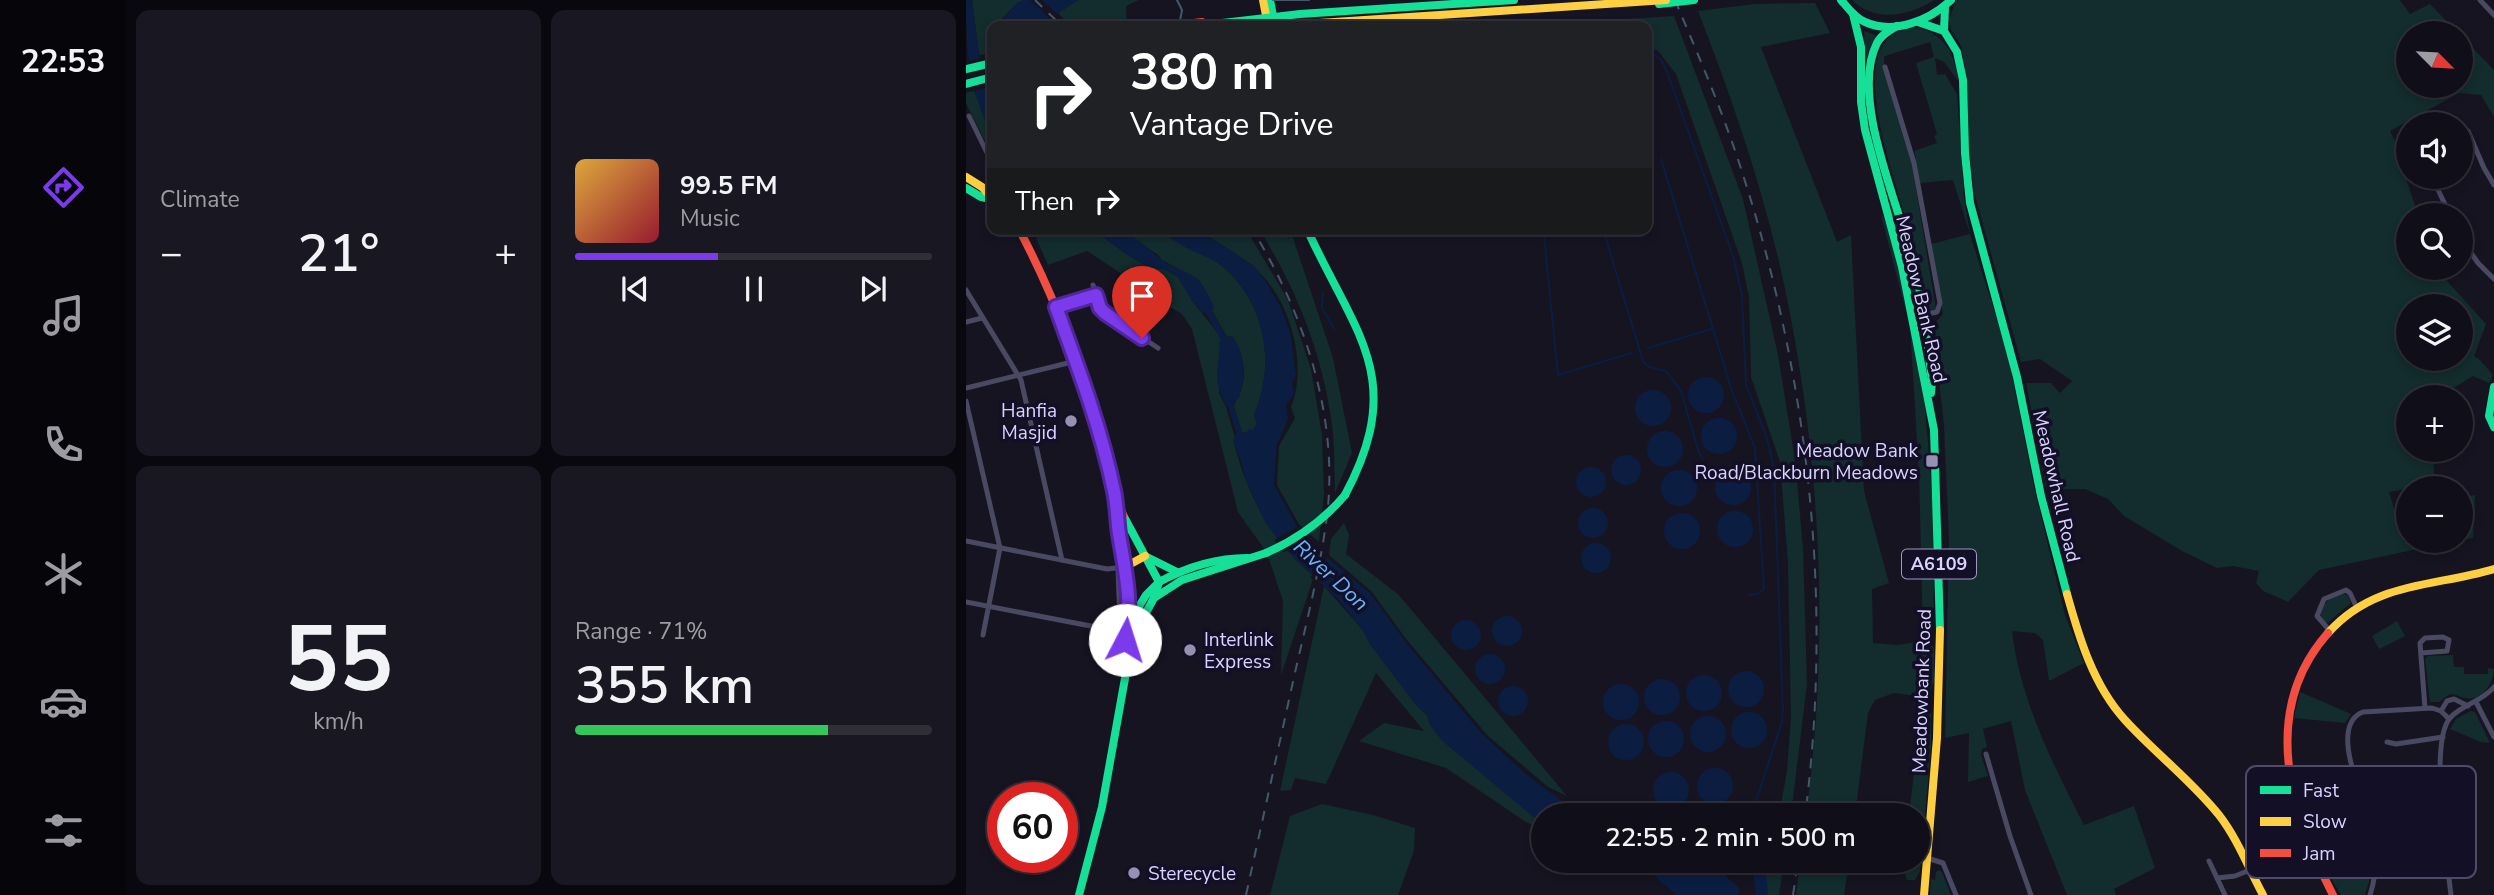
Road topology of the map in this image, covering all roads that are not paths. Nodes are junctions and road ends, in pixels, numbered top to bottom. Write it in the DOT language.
graph roads {
  1 [pos="1263,0"];
  2 [pos="1270,0"];
  3 [pos="1461,0"];
  4 [pos="1475,0"];
  5 [pos="1514,0"];
  6 [pos="1666,0"];
  7 [pos="1694,0"];
  8 [pos="1841,0"];
  9 [pos="2480,0"];
  10 [pos="1948,3"];
  11 [pos="1475,12"];
  12 [pos="1853,14"];
  13 [pos="2494,15"];
  14 [pos="1212,21"];
  15 [pos="1239,21"];
  16 [pos="1267,21"];
  17 [pos="1273,21"];
  18 [pos="1349,21"];
  19 [pos="1387,21"];
  20 [pos="1918,22"];
  21 [pos="1900,25"];
  22 [pos="1944,31"];
  23 [pos="987,62"];
  24 [pos="966,67"];
  25 [pos="1885,67"];
  26 [pos="987,76"];
  27 [pos="966,82"];
  28 [pos="969,116"];
  29 [pos="2473,143"];
  30 [pos="987,153"];
  31 [pos="966,177"];
  32 [pos="2494,185"];
  33 [pos="966,188"];
  34 [pos="1892,191"];
  35 [pos="987,194"];
  36 [pos="1881,194"];
  37 [pos="987,199"];
  38 [pos="1022,235"];
  39 [pos="1310,235"];
  40 [pos="2473,257"];
  41 [pos="2494,279"];
  42 [pos="1093,285"];
  43 [pos="966,290"];
  44 [pos="1096,295"];
  45 [pos="1056,307"];
  46 [pos="1924,316"];
  47 [pos="1912,317"];
  48 [pos="982,318"];
  49 [pos="966,322"];
  50 [pos="1158,348"];
  51 [pos="1076,361"];
  52 [pos="1019,376"];
  53 [pos="2494,387"];
  54 [pos="966,388"];
  55 [pos="966,401"];
  56 [pos="1930,405"];
  57 [pos="2494,427"];
  58 [pos="1115,494"];
  59 [pos="966,541"];
  60 [pos="999,548"];
  61 [pos="1145,556"];
  62 [pos="1250,558"];
  63 [pos="1062,560"];
  64 [pos="1121,568"];
  65 [pos="2494,569"];
  66 [pos="1177,572"];
  67 [pos="1160,582"];
  68 [pos="1154,598"];
  69 [pos="966,602"];
  70 [pos="989,606"];
  71 [pos="2357,608"];
  72 [pos="1128,626"];
  73 [pos="2330,631"];
  74 [pos="983,635"];
  75 [pos="2421,653"];
  76 [pos="1126,664"];
  77 [pos="2494,687"];
  78 [pos="2476,702"];
  79 [pos="2468,706"];
  80 [pos="2425,708"];
  81 [pos="2441,711"];
  82 [pos="2449,719"];
  83 [pos="2443,737"];
  84 [pos="2494,737"];
  85 [pos="2387,742"];
  86 [pos="1986,754"];
  87 [pos="2289,766"];
  88 [pos="2354,766"];
  89 [pos="2440,766"];
  90 [pos="1930,822"];
  91 [pos="1930,859"];
  92 [pos="2209,862"];
  93 [pos="2246,862"];
  94 [pos="2246,872"];
  95 [pos="1926,873"];
  96 [pos="2217,878"];
  97 [pos="2254,878"];
  98 [pos="2324,878"];
  99 [pos="1079,895"];
  100 [pos="1924,895"];
  101 [pos="1956,895"];
  102 [pos="2031,895"];
  103 [pos="2225,895"];
  104 [pos="2263,895"];
  105 [pos="2333,895"];
  1 -- 16 [label="main road"];
  2 -- 17 [label="main road"];
  3 -- 14 [label="main road, bridge"];
  4 -- 11 [label="street"];
  5 -- 15 [label="main road, bridge"];
  6 -- 18 [label="main road, bridge"];
  7 -- 19 [label="main road, bridge"];
  8 -- 12 [label="main road"];
  9 -- 13 [label="street"];
  10 -- 20 [label="main road"];
  10 -- 22 [label="main road"];
  12 -- 21 [label="main road"];
  12 -- 36 [label="main road, Meadow Bank Road / A6109"];
  20 -- 21 [label="main road"];
  20 -- 22 [label="main road"];
  21 -- 34 [label="main road, Meadow Bank Road / A6109"];
  22 -- 93 [label="main road, Meadowhall Road"];
  23 -- 24 [label="main road"];
  25 -- 46 [label="street"];
  26 -- 27 [label="main road"];
  28 -- 30 [label="street"];
  29 -- 32 [label="street"];
  31 -- 35 [label="main road"];
  33 -- 37 [label="main road"];
  34 -- 36 [label="main road"];
  34 -- 46 [label="main road, Meadow Bank Road / A6109"];
  36 -- 47 [label="main road, Meadow Bank Road / A6109"];
  38 -- 45 [label="main road"];
  39 -- 62 [label="main road, bridge"];
  40 -- 41 [label="street"];
  42 -- 44 [label="street"];
  43 -- 48 [label="street"];
  44 -- 45 [label="street"];
  44 -- 50 [label="street"];
  45 -- 51 [label="main road"];
  46 -- 47 [label="street"];
  46 -- 56 [label="main road, Meadow Bank Road / A6109"];
  47 -- 56 [label="main road, Meadow Bank Road / A6109"];
  48 -- 49 [label="street"];
  48 -- 52 [label="street"];
  51 -- 52 [label="street"];
  51 -- 58 [label="main road"];
  52 -- 54 [label="street"];
  52 -- 63 [label="street"];
  53 -- 57 [label="main road"];
  55 -- 60 [label="street"];
  56 -- 90 [label="main road, Meadowbank Road / A6109"];
  58 -- 61 [label="main road"];
  58 -- 64 [label="main road"];
  59 -- 60 [label="street"];
  60 -- 63 [label="street"];
  60 -- 70 [label="street"];
  61 -- 64 [label="main road"];
  61 -- 66 [label="main road"];
  61 -- 67 [label="main road"];
  62 -- 66 [label="main road"];
  62 -- 68 [label="main road"];
  63 -- 64 [label="street"];
  64 -- 72 [label="main road"];
  65 -- 71 [label="main road"];
  66 -- 67 [label="main road"];
  67 -- 68 [label="main road"];
  67 -- 72 [label="main road"];
  68 -- 72 [label="main road"];
  69 -- 70 [label="street"];
  70 -- 72 [label="street"];
  70 -- 74 [label="street"];
  71 -- 73 [label="main road"];
  71 -- 73 [label="street"];
  72 -- 76 [label="main road"];
  72 -- 76 [label="main road"];
  73 -- 87 [label="main road"];
  75 -- 75 [label="street"];
  75 -- 80 [label="street"];
  76 -- 99 [label="main road"];
  77 -- 78 [label="street"];
  78 -- 79 [label="street"];
  78 -- 84 [label="street"];
  79 -- 81 [label="street"];
  79 -- 82 [label="street"];
  80 -- 81 [label="street"];
  80 -- 88 [label="street"];
  81 -- 82 [label="street"];
  82 -- 83 [label="street"];
  83 -- 85 [label="street"];
  83 -- 89 [label="street"];
  86 -- 102 [label="street"];
  91 -- 101 [label="street"];
  92 -- 96 [label="street"];
  94 -- 96 [label="street"];
  95 -- 100 [label="main road, Meadowbank Road / A6109"];
  96 -- 103 [label="street"];
  97 -- 104 [label="main road, Meadowhall Road"];
  98 -- 105 [label="main road"];
}
